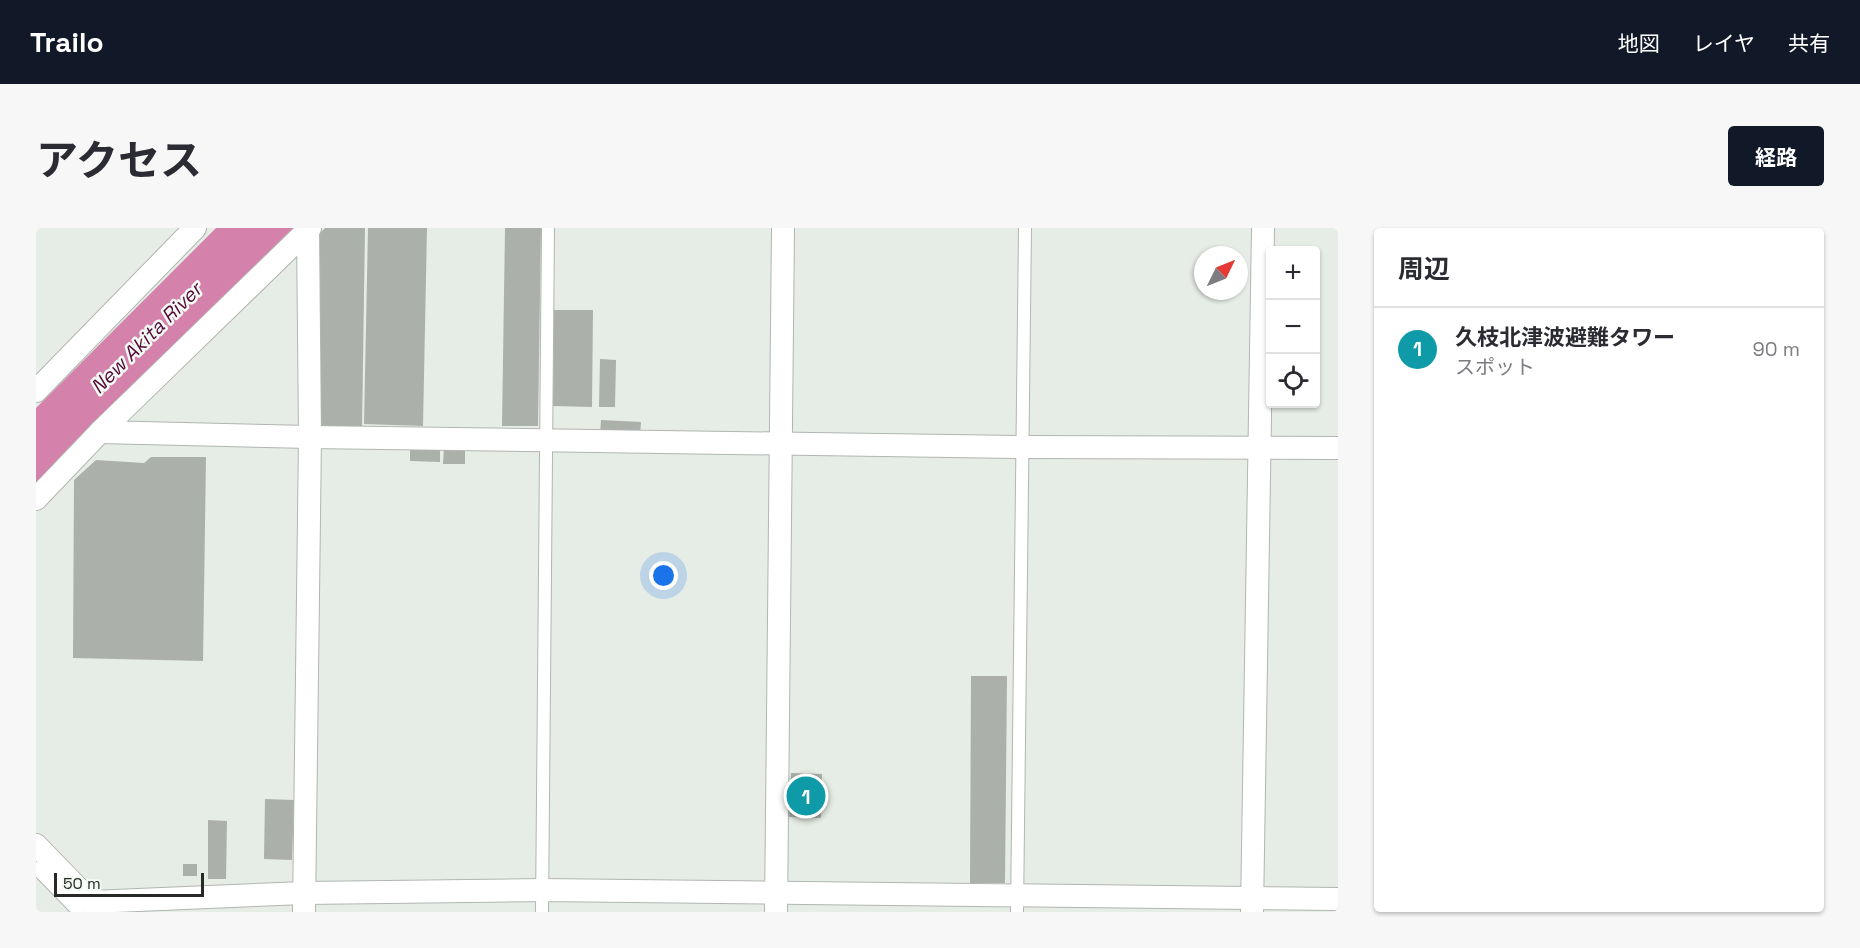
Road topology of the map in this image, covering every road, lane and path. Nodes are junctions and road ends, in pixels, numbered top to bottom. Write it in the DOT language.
graph roads {
  1 [pos="195,228"];
  2 [pos="548,228"];
  3 [pos="783,228"];
  4 [pos="1025,228"];
  5 [pos="1263,228"];
  6 [pos="309,229"];
  7 [pos="36,391"];
  8 [pos="100,432"];
  9 [pos="310,437"];
  10 [pos="547,440"];
  11 [pos="780,442"];
  12 [pos="1022,447"];
  13 [pos="1258,448"];
  14 [pos="1338,448"];
  15 [pos="36,499"];
  16 [pos="36,845"];
  17 [pos="36,868"];
  18 [pos="1338,899"];
  19 [pos="542,901"];
  20 [pos="304,903"];
  21 [pos="776,903"];
  22 [pos="1017,904"];
  23 [pos="1252,905"];
  24 [pos="91,909"];
  1 -- 7 [label="street"];
  2 -- 10 [label="lane"];
  3 -- 11 [label="street"];
  4 -- 12 [label="lane"];
  5 -- 13 [label="street"];
  6 -- 8 [label="street"];
  6 -- 9 [label="street"];
  8 -- 9 [label="street"];
  8 -- 15 [label="street"];
  9 -- 10 [label="street"];
  9 -- 20 [label="street"];
  10 -- 11 [label="street"];
  10 -- 19 [label="lane"];
  11 -- 12 [label="street"];
  11 -- 21 [label="street"];
  12 -- 13 [label="street"];
  12 -- 22 [label="lane"];
  13 -- 14 [label="street"];
  13 -- 23 [label="street"];
  16 -- 24 [label="street"];
  17 -- 24 [label="lane"];
  18 -- 23 [label="street"];
  19 -- 20 [label="street"];
  19 -- 21 [label="street"];
  20 -- 24 [label="street"];
  21 -- 22 [label="street"];
  22 -- 23 [label="street"];
}
